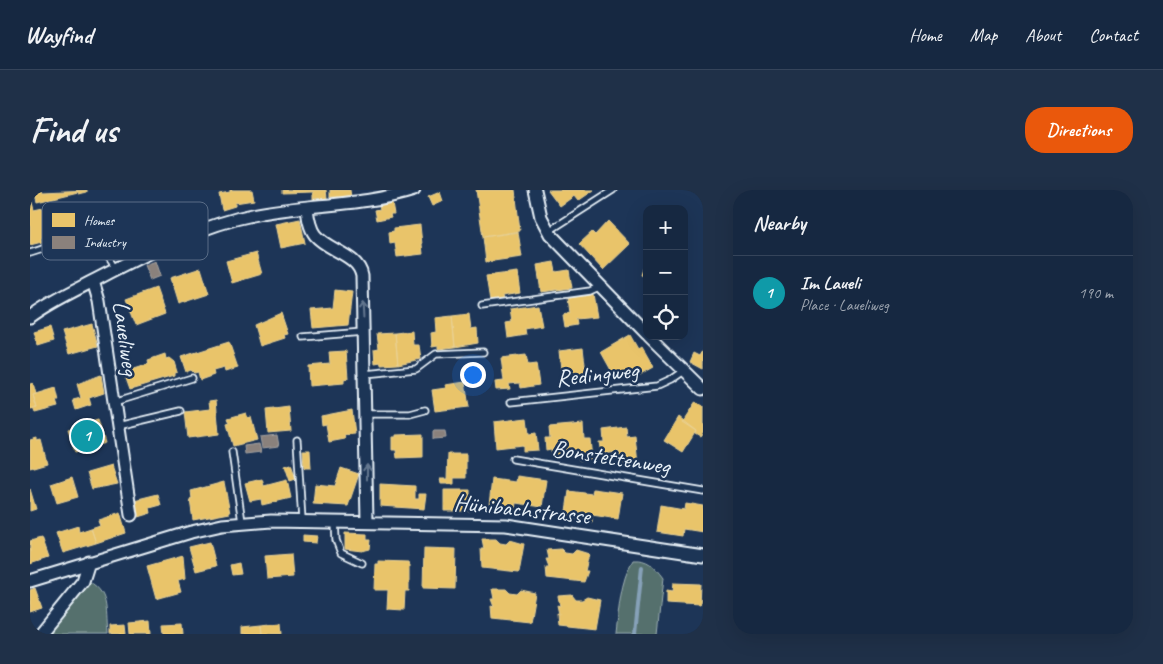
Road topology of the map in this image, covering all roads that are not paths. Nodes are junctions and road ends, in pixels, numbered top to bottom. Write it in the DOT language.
graph roads {
  1 [pos="414,190"];
  2 [pos="535,190"];
  3 [pos="613,190"];
  4 [pos="307,208"];
  5 [pos="208,228"];
  6 [pos="549,231"];
  7 [pos="42,249"];
  8 [pos="30,253"];
  9 [pos="111,260"];
  10 [pos="135,260"];
  11 [pos="116,269"];
  12 [pos="93,281"];
  13 [pos="600,286"];
  14 [pos="482,306"];
  15 [pos="30,317"];
  16 [pos="643,330"];
  17 [pos="364,332"];
  18 [pos="303,337"];
  19 [pos="653,340"];
  20 [pos="483,352"];
  21 [pos="683,370"];
  22 [pos="365,374"];
  23 [pos="192,378"];
  24 [pos="703,389"];
  25 [pos="114,402"];
  26 [pos="511,402"];
  27 [pos="425,410"];
  28 [pos="181,411"];
  29 [pos="366,414"];
  30 [pos="118,426"];
  31 [pos="297,440"];
  32 [pos="232,452"];
  33 [pos="513,459"];
  34 [pos="703,491"];
  35 [pos="131,515"];
  36 [pos="302,520"];
  37 [pos="335,520"];
  38 [pos="367,521"];
  39 [pos="242,522"];
  40 [pos="703,555"];
  41 [pos="89,562"];
  42 [pos="362,562"];
  43 [pos="30,581"];
  44 [pos="40,634"];
  1 -- 4 [label="street"];
  2 -- 6 [label="street"];
  3 -- 6 [label="lane"];
  4 -- 5 [label="street"];
  17 -- 4 [label="street, one-way"];
  6 -- 13 [label="street"];
  7 -- 8 [label="lane"];
  9 -- 11 [label="lane"];
  10 -- 11 [label="street"];
  11 -- 12 [label="street"];
  12 -- 15 [label="street"];
  12 -- 25 [label="street, Laueliweg"];
  13 -- 14 [label="lane"];
  13 -- 16 [label="street"];
  17 -- 18 [label="lane"];
  17 -- 22 [label="street"];
  19 -- 21 [label="street"];
  20 -- 22 [label="lane"];
  21 -- 24 [label="street"];
  21 -- 26 [label="lane, Redingweg"];
  22 -- 29 [label="street"];
  23 -- 25 [label="lane, Laueliweg"];
  25 -- 30 [label="street, Laueliweg"];
  27 -- 29 [label="lane"];
  28 -- 30 [label="lane"];
  38 -- 29 [label="street, one-way"];
  30 -- 35 [label="street, Laueliweg"];
  31 -- 36 [label="lane"];
  32 -- 39 [label="lane"];
  33 -- 34 [label="lane, Bonstettenweg"];
  36 -- 37 [label="street, Hünibachstrasse"];
  36 -- 39 [label="street, Hünibachstrasse"];
  37 -- 38 [label="street, Hünibachstrasse"];
  37 -- 42 [label="lane"];
  38 -- 40 [label="street, Hünibachstrasse"];
  39 -- 41 [label="street, Hünibachstrasse"];
  41 -- 43 [label="street, Hünibachstrasse"];
  41 -- 44 [label="street"];
}
